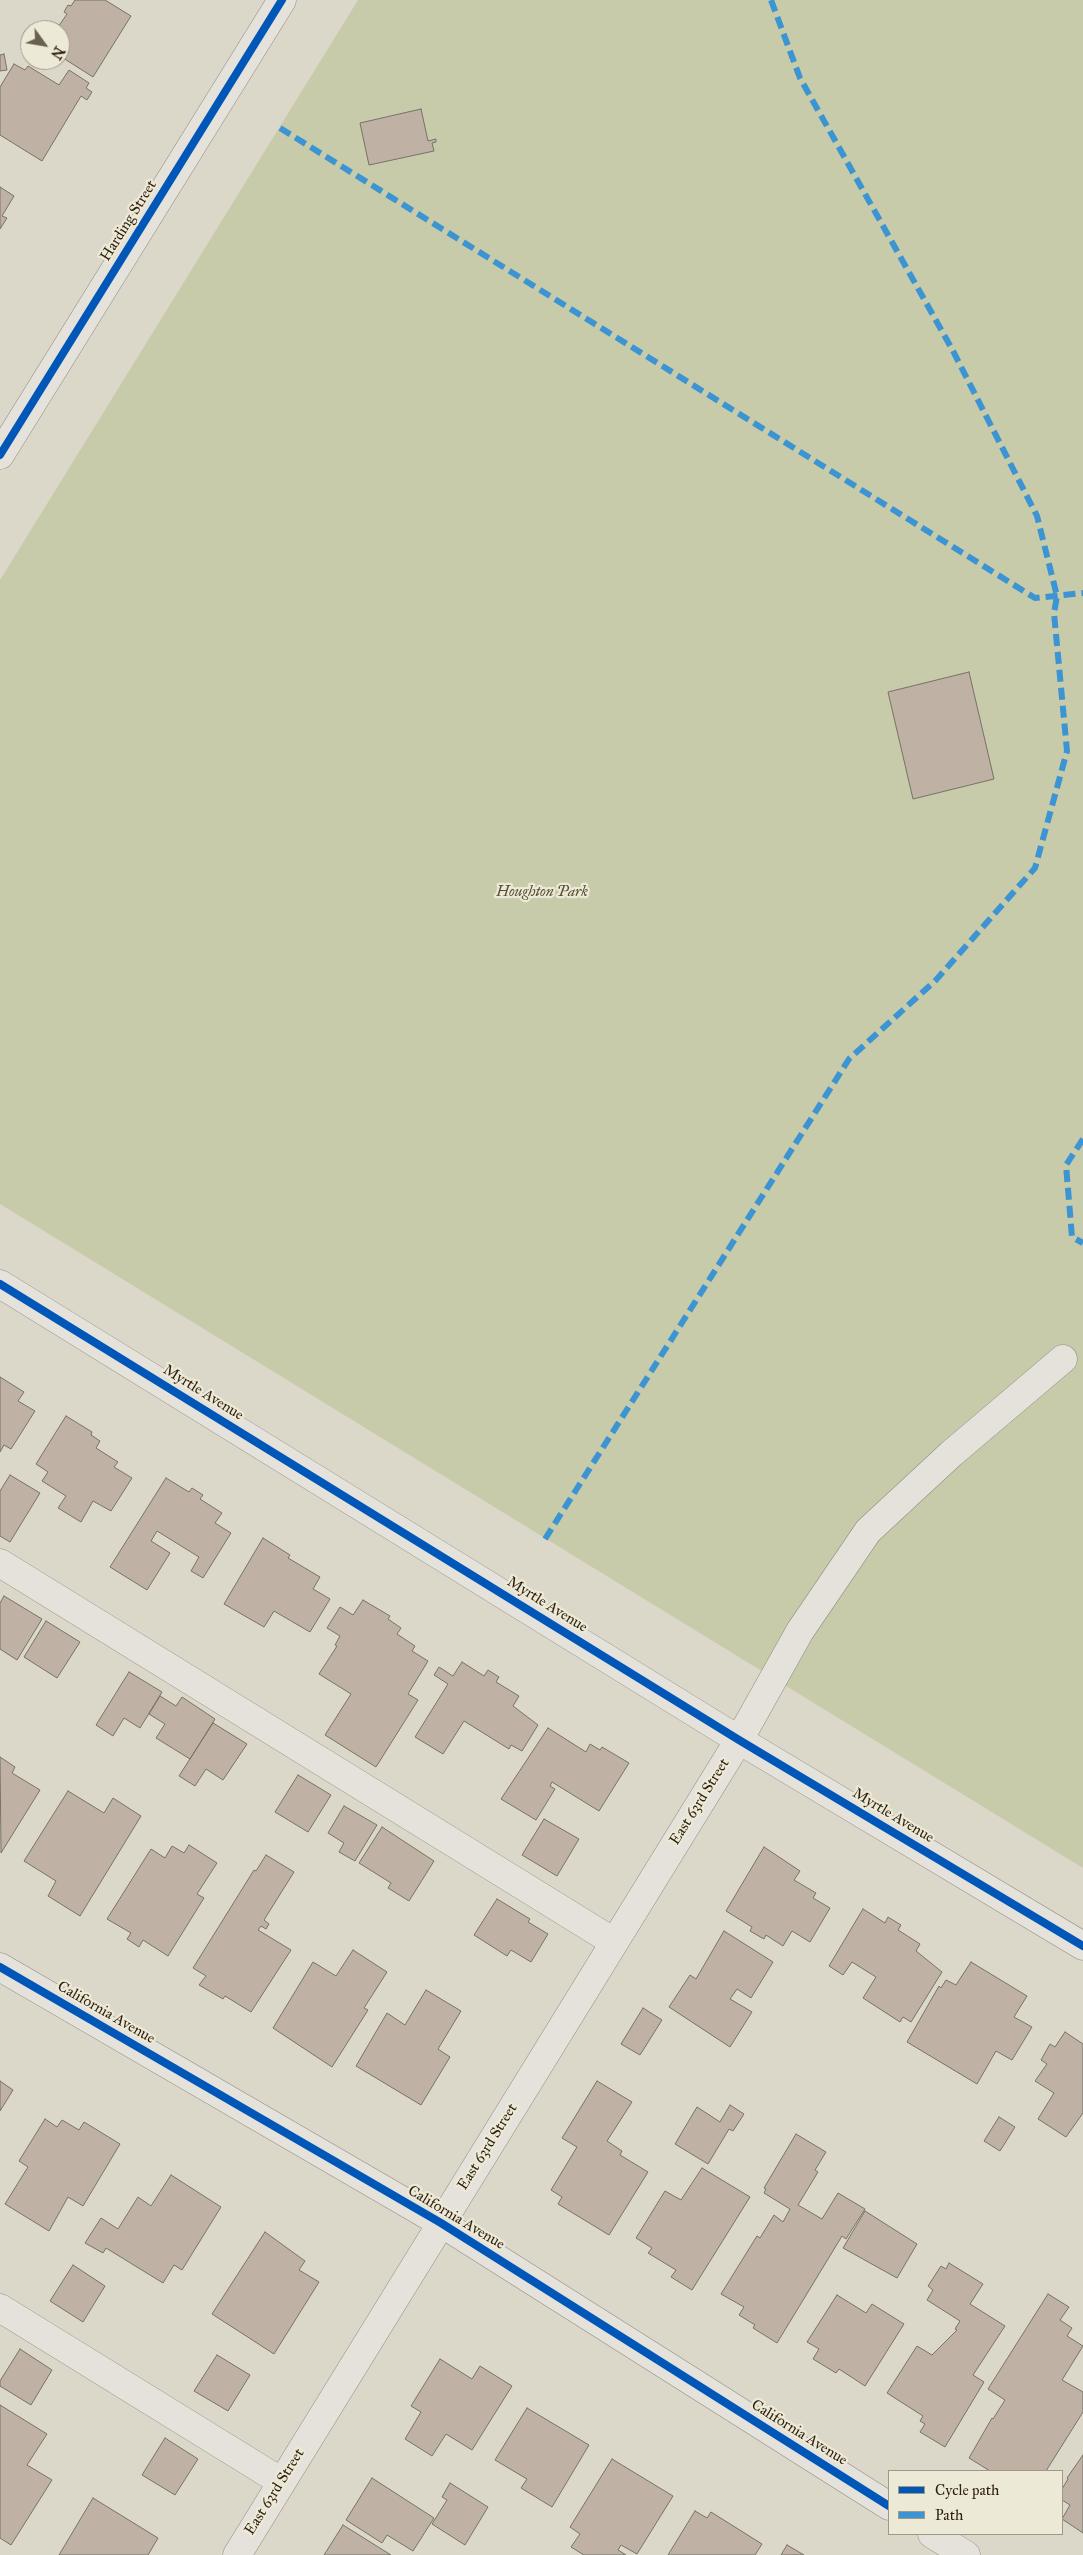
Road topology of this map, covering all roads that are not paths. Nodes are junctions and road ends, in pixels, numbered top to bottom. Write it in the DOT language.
graph roads {
  1 [pos="282,0"];
  2 [pos="0,456"];
  3 [pos="0,1284"];
  4 [pos="1064,1359"];
  5 [pos="0,1562"];
  6 [pos="739,1740"];
  7 [pos="614,1942"];
  8 [pos="1083,1946"];
  9 [pos="0,1967"];
  10 [pos="441,2223"];
  11 [pos="0,2308"];
  12 [pos="282,2482"];
  13 [pos="888,2505"];
  14 [pos="934,2535"];
  15 [pos="237,2555"];
  16 [pos="966,2555"];
  1 -- 2 [label="street, Harding Street"];
  3 -- 6 [label="street, Myrtle Avenue"];
  4 -- 6 [label="street, East 63rd Street"];
  5 -- 7 [label="street"];
  6 -- 7 [label="street, East 63rd Street"];
  6 -- 8 [label="street, Myrtle Avenue"];
  7 -- 10 [label="street, East 63rd Street"];
  9 -- 10 [label="street, California Avenue"];
  10 -- 12 [label="street, East 63rd Street"];
  10 -- 13 [label="street, California Avenue"];
  11 -- 12 [label="street"];
  12 -- 15 [label="street, East 63rd Street"];
  14 -- 16 [label="street"];
}
